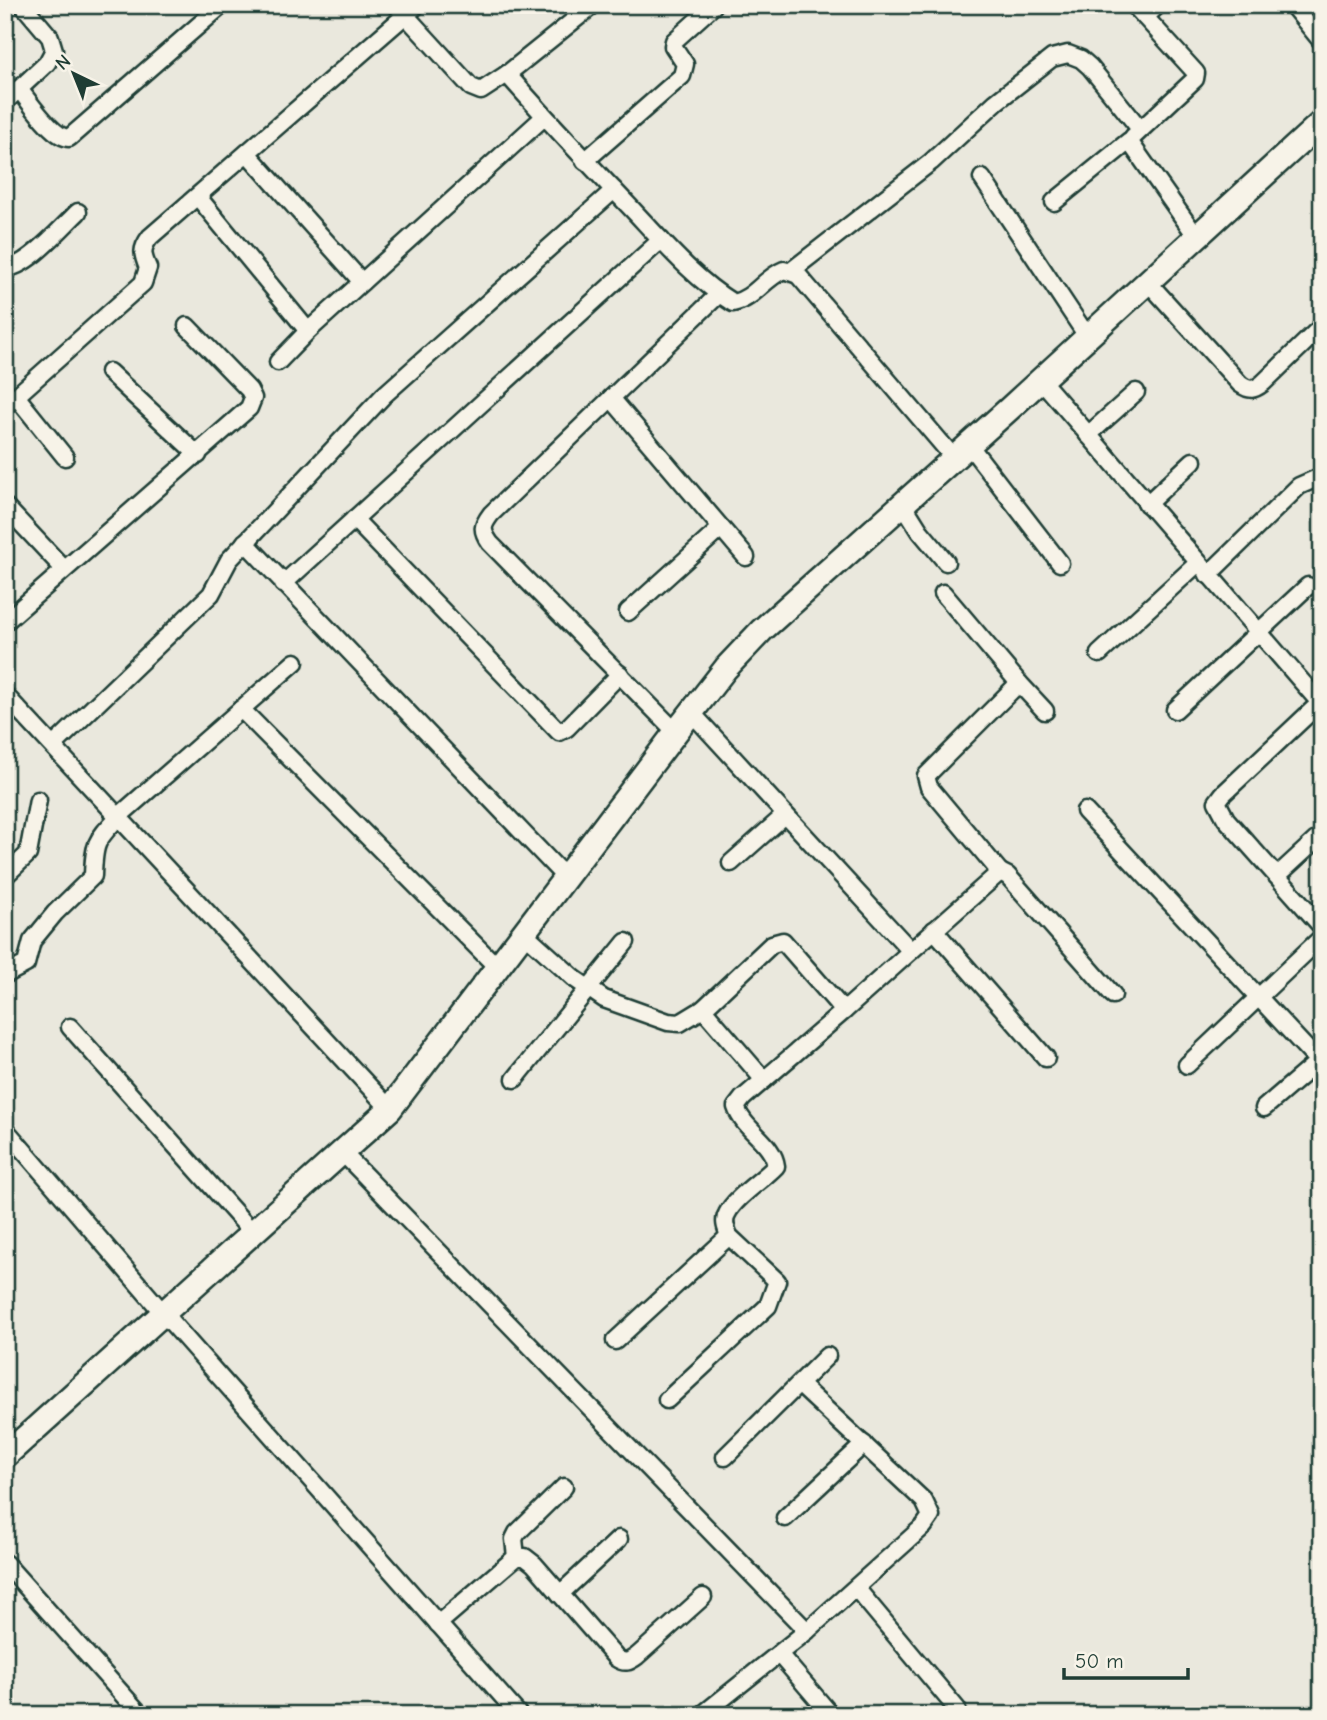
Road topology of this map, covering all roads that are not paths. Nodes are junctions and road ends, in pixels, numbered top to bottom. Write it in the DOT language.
graph roads {
  1 [pos="222,5"];
  2 [pos="593,5"];
  3 [pos="714,5"];
  4 [pos="1158,5"];
  5 [pos="1292,5"];
  6 [pos="33,8"];
  7 [pos="406,8"];
  8 [pos="1139,11"];
  9 [pos="1322,42"];
  10 [pos="507,74"];
  11 [pos="19,89"];
  12 [pos="5,102"];
  13 [pos="544,117"];
  14 [pos="1322,122"];
  15 [pos="1135,135"];
  16 [pos="247,153"];
  17 [pos="585,161"];
  18 [pos="982,178"];
  19 [pos="614,190"];
  20 [pos="198,197"];
  21 [pos="1054,202"];
  22 [pos="78,212"];
  23 [pos="1196,236"];
  24 [pos="661,240"];
  25 [pos="5,268"];
  26 [pos="791,271"];
  27 [pos="1147,281"];
  28 [pos="362,282"];
  29 [pos="719,294"];
  30 [pos="187,326"];
  31 [pos="1322,326"];
  32 [pos="308,331"];
  33 [pos="1087,336"];
  34 [pos="278,362"];
  35 [pos="108,372"];
  36 [pos="1041,380"];
  37 [pos="1136,392"];
  38 [pos="611,398"];
  39 [pos="11,401"];
  40 [pos="1088,435"];
  41 [pos="961,452"];
  42 [pos="198,454"];
  43 [pos="65,457"];
  44 [pos="1194,461"];
  45 [pos="1322,483"];
  46 [pos="903,504"];
  47 [pos="1147,504"];
  48 [pos="5,506"];
  49 [pos="354,519"];
  50 [pos="721,528"];
  51 [pos="245,541"];
  52 [pos="746,557"];
  53 [pos="946,562"];
  54 [pos="1059,564"];
  55 [pos="64,569"];
  56 [pos="1203,569"];
  57 [pos="283,584"];
  58 [pos="1308,586"];
  59 [pos="943,593"];
  60 [pos="628,612"];
  61 [pos="5,622"];
  62 [pos="1259,631"];
  63 [pos="1099,654"];
  64 [pos="295,662"];
  65 [pos="620,674"];
  66 [pos="1019,683"];
  67 [pos="6,697"];
  68 [pos="1321,703"];
  69 [pos="241,709"];
  70 [pos="1175,710"];
  71 [pos="1045,711"];
  72 [pos="691,712"];
  73 [pos="676,732"];
  74 [pos="53,746"];
  75 [pos="38,800"];
  76 [pos="1085,811"];
  77 [pos="785,815"];
  78 [pos="119,816"];
  79 [pos="1322,839"];
  80 [pos="731,863"];
  81 [pos="1000,872"];
  82 [pos="5,876"];
  83 [pos="1277,876"];
  84 [pos="566,878"];
  85 [pos="1322,928"];
  86 [pos="934,930"];
  87 [pos="524,933"];
  88 [pos="1322,937"];
  89 [pos="626,942"];
  90 [pos="911,951"];
  91 [pos="497,967"];
  92 [pos="5,975"];
  93 [pos="587,989"];
  94 [pos="1112,995"];
  95 [pos="1258,996"];
  96 [pos="703,1009"];
  97 [pos="844,1011"];
  98 [pos="70,1027"];
  99 [pos="1046,1058"];
  100 [pos="1320,1059"];
  101 [pos="1187,1065"];
  102 [pos="515,1079"];
  103 [pos="764,1080"];
  104 [pos="1265,1108"];
  105 [pos="390,1110"];
  106 [pos="5,1129"];
  107 [pos="342,1152"];
  108 [pos="253,1233"];
  109 [pos="729,1236"];
  110 [pos="164,1314"];
  111 [pos="615,1341"];
  112 [pos="827,1356"];
  113 [pos="800,1385"];
  114 [pos="667,1400"];
  115 [pos="864,1444"];
  116 [pos="5,1456"];
  117 [pos="725,1457"];
  118 [pos="564,1487"];
  119 [pos="785,1518"];
  120 [pos="619,1539"];
  121 [pos="516,1557"];
  122 [pos="5,1563"];
  123 [pos="856,1588"];
  124 [pos="560,1594"];
  125 [pos="703,1597"];
  126 [pos="438,1624"];
  127 [pos="807,1631"];
  128 [pos="779,1654"];
  129 [pos="957,1709"];
  130 [pos="141,1715"];
  131 [pos="519,1715"];
  132 [pos="702,1715"];
  133 [pos="831,1715"];
  1 -- 11 [label="street"];
  2 -- 10 [label="street"];
  3 -- 17 [label="street"];
  4 -- 8 [label="street"];
  5 -- 9 [label="street"];
  6 -- 11 [label="street"];
  7 -- 10 [label="street"];
  7 -- 16 [label="street"];
  8 -- 15 [label="street"];
  10 -- 13 [label="street"];
  11 -- 12 [label="street"];
  13 -- 17 [label="street"];
  13 -- 28 [label="street"];
  14 -- 23 [label="street"];
  15 -- 21 [label="street"];
  15 -- 23 [label="street"];
  15 -- 26 [label="street"];
  16 -- 20 [label="street"];
  16 -- 28 [label="street"];
  17 -- 19 [label="street"];
  18 -- 33 [label="street"];
  19 -- 24 [label="street"];
  19 -- 51 [label="street"];
  20 -- 32 [label="street"];
  20 -- 39 [label="street"];
  22 -- 25 [label="street"];
  23 -- 27 [label="street"];
  24 -- 29 [label="street"];
  24 -- 49 [label="street"];
  26 -- 29 [label="street"];
  26 -- 41 [label="street"];
  27 -- 31 [label="street"];
  27 -- 33 [label="street"];
  28 -- 32 [label="street"];
  29 -- 38 [label="street"];
  30 -- 42 [label="street"];
  32 -- 34 [label="street"];
  33 -- 36 [label="street"];
  35 -- 42 [label="street"];
  36 -- 40 [label="street"];
  36 -- 41 [label="street"];
  37 -- 40 [label="street"];
  38 -- 50 [label="street"];
  38 -- 65 [label="street"];
  39 -- 43 [label="street"];
  40 -- 47 [label="street"];
  41 -- 46 [label="street"];
  41 -- 54 [label="street"];
  42 -- 55 [label="street"];
  44 -- 47 [label="street"];
  45 -- 56 [label="street"];
  46 -- 53 [label="street"];
  46 -- 72 [label="street"];
  47 -- 56 [label="street"];
  48 -- 55 [label="street"];
  49 -- 57 [label="street"];
  49 -- 65 [label="street"];
  50 -- 52 [label="street"];
  50 -- 60 [label="street"];
  51 -- 57 [label="street"];
  51 -- 74 [label="street"];
  55 -- 61 [label="street"];
  56 -- 62 [label="street"];
  56 -- 63 [label="street"];
  57 -- 84 [label="street"];
  58 -- 62 [label="street"];
  59 -- 66 [label="street"];
  62 -- 68 [label="street"];
  62 -- 70 [label="street"];
  64 -- 69 [label="street"];
  65 -- 73 [label="street"];
  66 -- 71 [label="street"];
  66 -- 81 [label="street"];
  67 -- 74 [label="street"];
  68 -- 83 [label="street"];
  69 -- 78 [label="street"];
  69 -- 91 [label="street"];
  72 -- 73 [label="street"];
  72 -- 77 [label="street"];
  73 -- 84 [label="street"];
  74 -- 78 [label="street"];
  75 -- 82 [label="street"];
  76 -- 95 [label="street"];
  77 -- 80 [label="street"];
  77 -- 90 [label="street"];
  78 -- 92 [label="street"];
  78 -- 105 [label="street"];
  79 -- 83 [label="street"];
  81 -- 86 [label="street"];
  81 -- 94 [label="street"];
  83 -- 85 [label="street"];
  84 -- 87 [label="street"];
  86 -- 90 [label="street"];
  86 -- 99 [label="street"];
  87 -- 91 [label="street"];
  87 -- 93 [label="street"];
  88 -- 95 [label="street"];
  89 -- 93 [label="street"];
  90 -- 97 [label="street"];
  91 -- 105 [label="street"];
  93 -- 96 [label="street"];
  93 -- 102 [label="street"];
  95 -- 100 [label="street"];
  95 -- 101 [label="street"];
  96 -- 97 [label="street"];
  96 -- 103 [label="street"];
  97 -- 103 [label="street"];
  98 -- 108 [label="street"];
  100 -- 104 [label="street"];
  103 -- 109 [label="street"];
  105 -- 107 [label="street"];
  106 -- 110 [label="street"];
  107 -- 108 [label="street"];
  107 -- 127 [label="street"];
  108 -- 110 [label="street"];
  109 -- 111 [label="street"];
  109 -- 114 [label="street"];
  110 -- 116 [label="street"];
  110 -- 126 [label="street"];
  112 -- 113 [label="street"];
  113 -- 115 [label="street"];
  113 -- 117 [label="street"];
  115 -- 119 [label="street"];
  115 -- 123 [label="street"];
  118 -- 121 [label="street"];
  120 -- 124 [label="street"];
  121 -- 124 [label="street"];
  121 -- 126 [label="street"];
  122 -- 130 [label="street"];
  123 -- 127 [label="street"];
  123 -- 129 [label="street"];
  124 -- 125 [label="street"];
  126 -- 131 [label="street"];
  127 -- 128 [label="street"];
  128 -- 132 [label="street"];
  128 -- 133 [label="street"];
}
